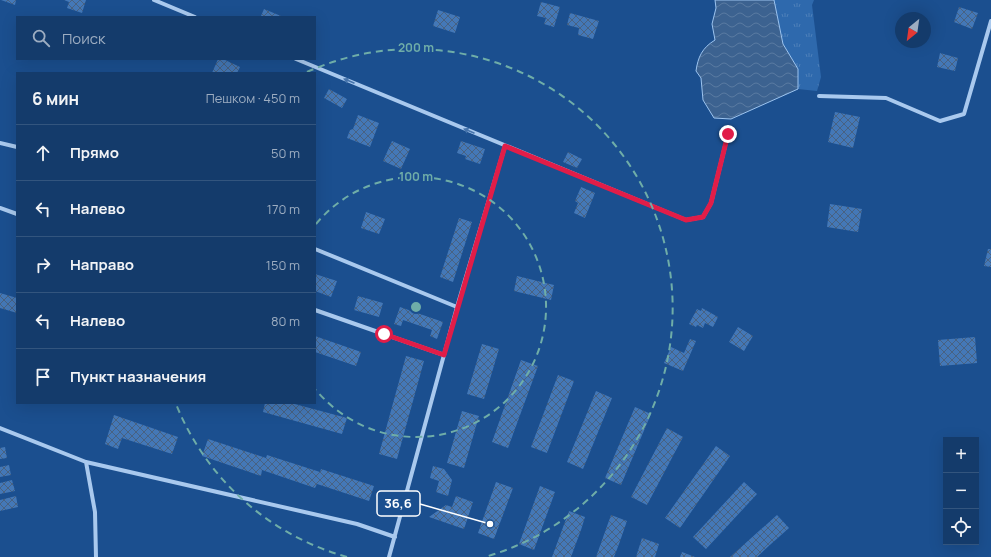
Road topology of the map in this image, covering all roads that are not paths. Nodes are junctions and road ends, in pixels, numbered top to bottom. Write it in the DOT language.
graph roads {
  1 [pos="154,0"];
  2 [pos="193,16"];
  3 [pos="991,21"];
  4 [pos="298,60"];
  5 [pos="820,96"];
  6 [pos="728,134"];
  7 [pos="0,143"];
  8 [pos="505,146"];
  9 [pos="16,147"];
  10 [pos="0,208"];
  11 [pos="16,214"];
  12 [pos="316,249"];
  13 [pos="457,307"];
  14 [pos="316,310"];
  15 [pos="444,355"];
  16 [pos="0,428"];
  17 [pos="86,462"];
  18 [pos="395,537"];
  19 [pos="96,557"];
  20 [pos="389,557"];
  1 -- 2 [label="street"];
  3 -- 5 [label="street"];
  8 -- 4 [label="street, one-way"];
  6 -- 8 [label="street"];
  7 -- 9 [label="street"];
  8 -- 13 [label="street"];
  10 -- 11 [label="street"];
  12 -- 13 [label="street"];
  13 -- 15 [label="street"];
  14 -- 15 [label="street"];
  15 -- 18 [label="street"];
  16 -- 17 [label="street"];
  17 -- 18 [label="street"];
  17 -- 19 [label="street"];
  18 -- 20 [label="street"];
}
